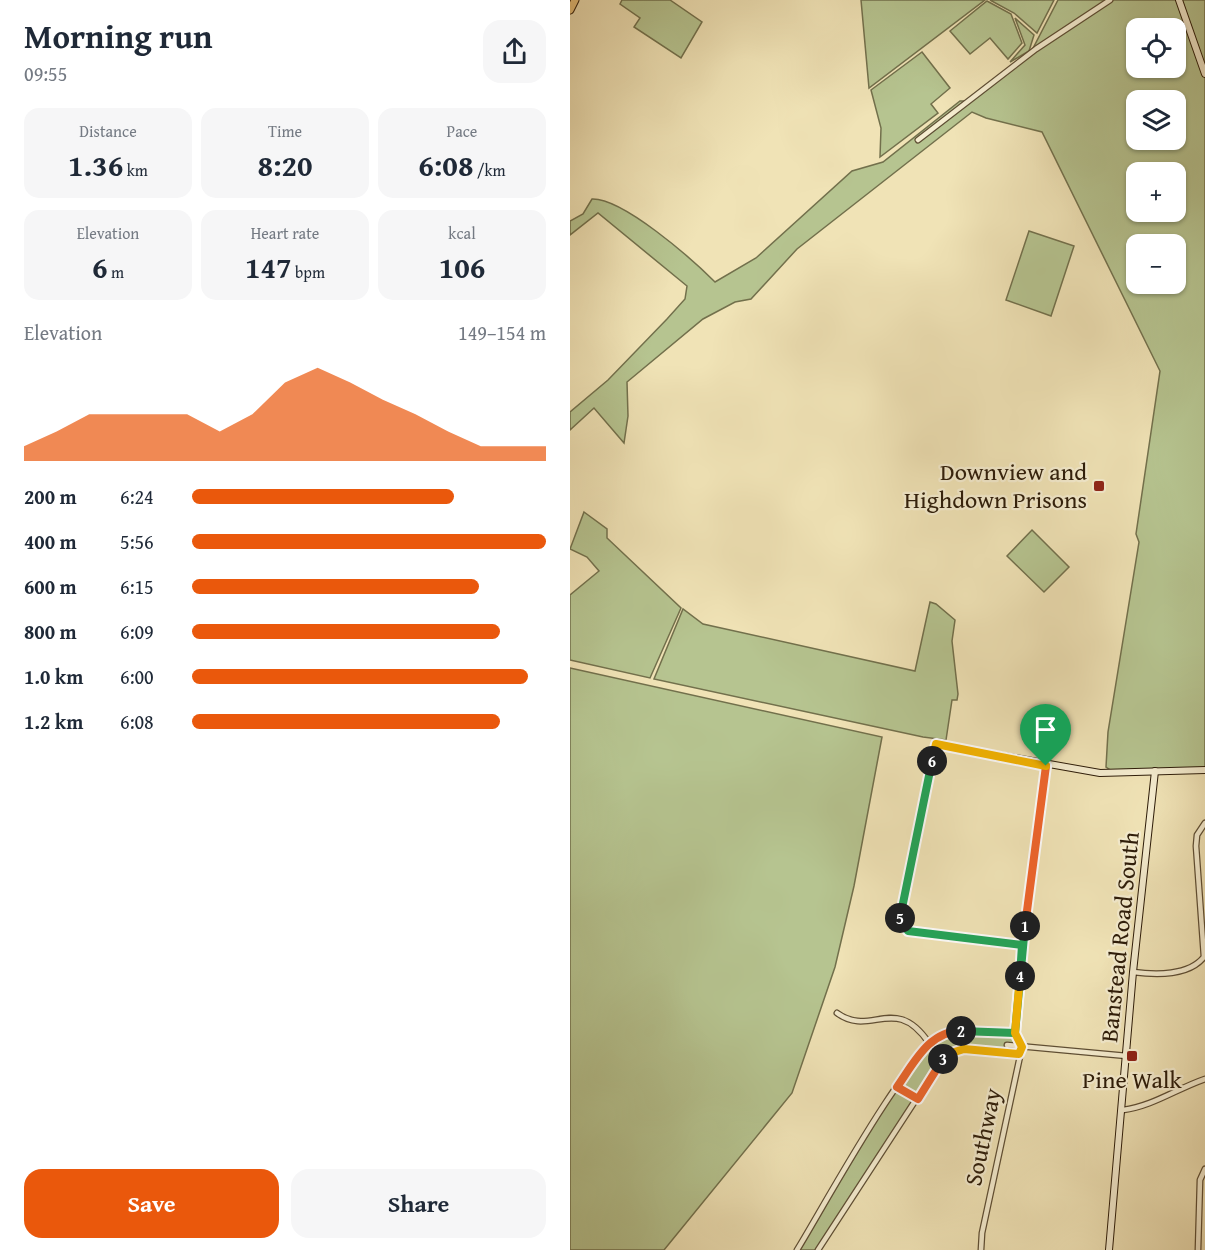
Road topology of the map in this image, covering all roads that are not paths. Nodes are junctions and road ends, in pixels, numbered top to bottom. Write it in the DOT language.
graph roads {
  1 [pos="575,0"];
  2 [pos="1110,0"];
  3 [pos="1179,0"];
  4 [pos="570,10"];
  5 [pos="1205,74"];
  6 [pos="918,140"];
  7 [pos="936,744"];
  8 [pos="1046,766"];
  9 [pos="1205,770"];
  10 [pos="1155,771"];
  11 [pos="1205,824"];
  12 [pos="1022,945"];
  13 [pos="1133,972"];
  14 [pos="837,1013"];
  15 [pos="1007,1032"];
  16 [pos="1015,1033"];
  17 [pos="929,1043"];
  18 [pos="1007,1045"];
  19 [pos="1022,1047"];
  20 [pos="1006,1053"];
  21 [pos="1019,1054"];
  22 [pos="1127,1056"];
  23 [pos="1205,1079"];
  24 [pos="897,1087"];
  25 [pos="918,1099"];
  26 [pos="1122,1110"];
  27 [pos="1205,1169"];
  28 [pos="798,1250"];
  29 [pos="818,1250"];
  30 [pos="981,1250"];
  31 [pos="1108,1250"];
  32 [pos="1198,1250"];
  1 -- 4 [label="main road"];
  2 -- 6 [label="street"];
  3 -- 5 [label="street"];
  7 -- 8 [label="street"];
  7 -- 12 [label="street"];
  8 -- 10 [label="street"];
  8 -- 12 [label="street"];
  9 -- 10 [label="street"];
  10 -- 13 [label="street, Banstead Road South"];
  11 -- 13 [label="street"];
  12 -- 16 [label="street"];
  13 -- 22 [label="street, Banstead Road South"];
  14 -- 17 [label="street"];
  15 -- 16 [label="street"];
  15 -- 17 [label="street"];
  15 -- 18 [label="street"];
  16 -- 19 [label="street"];
  17 -- 24 [label="street"];
  18 -- 19 [label="street"];
  18 -- 20 [label="street"];
  19 -- 21 [label="street, Southway"];
  19 -- 22 [label="street"];
  20 -- 21 [label="street"];
  20 -- 25 [label="street"];
  21 -- 30 [label="street, Southway"];
  22 -- 26 [label="street, Banstead Road South"];
  23 -- 26 [label="street"];
  24 -- 25 [label="street"];
  24 -- 28 [label="street"];
  25 -- 29 [label="street"];
  26 -- 31 [label="street, Banstead Road South"];
  27 -- 32 [label="street"];
}
